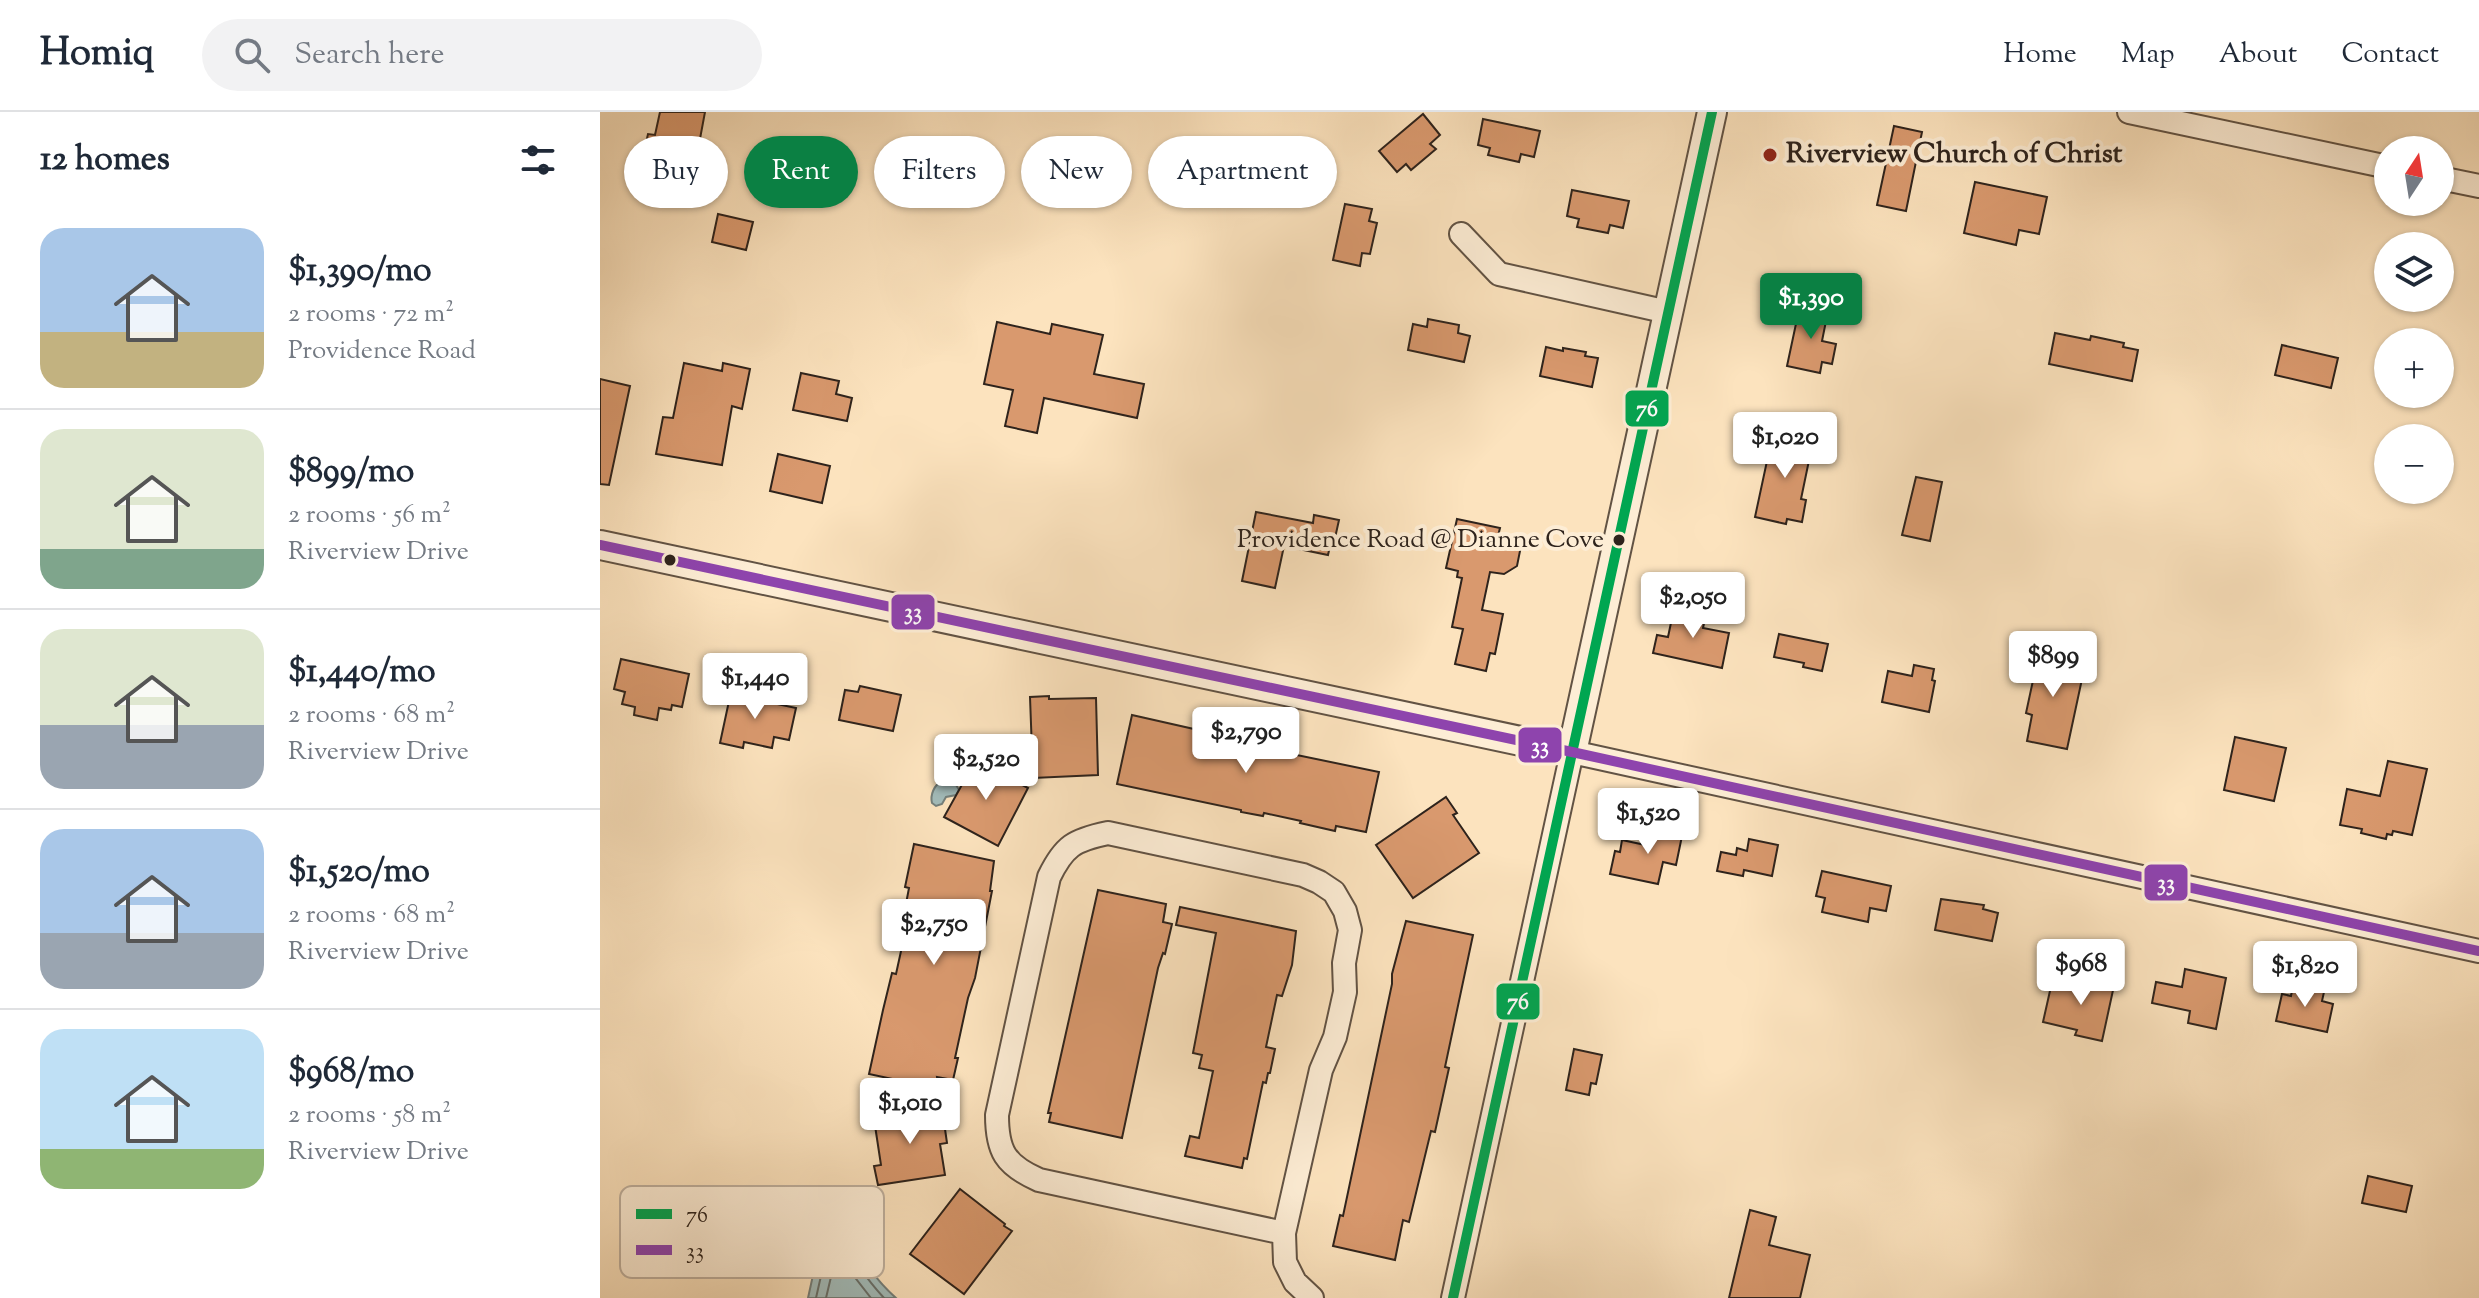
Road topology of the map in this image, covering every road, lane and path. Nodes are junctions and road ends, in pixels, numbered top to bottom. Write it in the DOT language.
graph roads {
  1 [pos="1712,112"];
  2 [pos="2129,112"];
  3 [pos="2374,164"];
  4 [pos="2454,181"];
  5 [pos="2479,186"];
  6 [pos="1461,234"];
  7 [pos="1668,312"];
  8 [pos="600,545"];
  9 [pos="1572,752"];
  10 [pos="2479,951"];
  11 [pos="1284,1233"];
  12 [pos="1312,1298"];
  13 [pos="1453,1298"];
  1 -- 7 [label="street"];
  2 -- 3 [label="street"];
  4 -- 5 [label="street"];
  6 -- 7 [label="street"];
  7 -- 9 [label="street"];
  8 -- 9 [label="street"];
  9 -- 10 [label="street"];
  9 -- 13 [label="street"];
  11 -- 11 [label="street"];
  11 -- 12 [label="street"];
}
